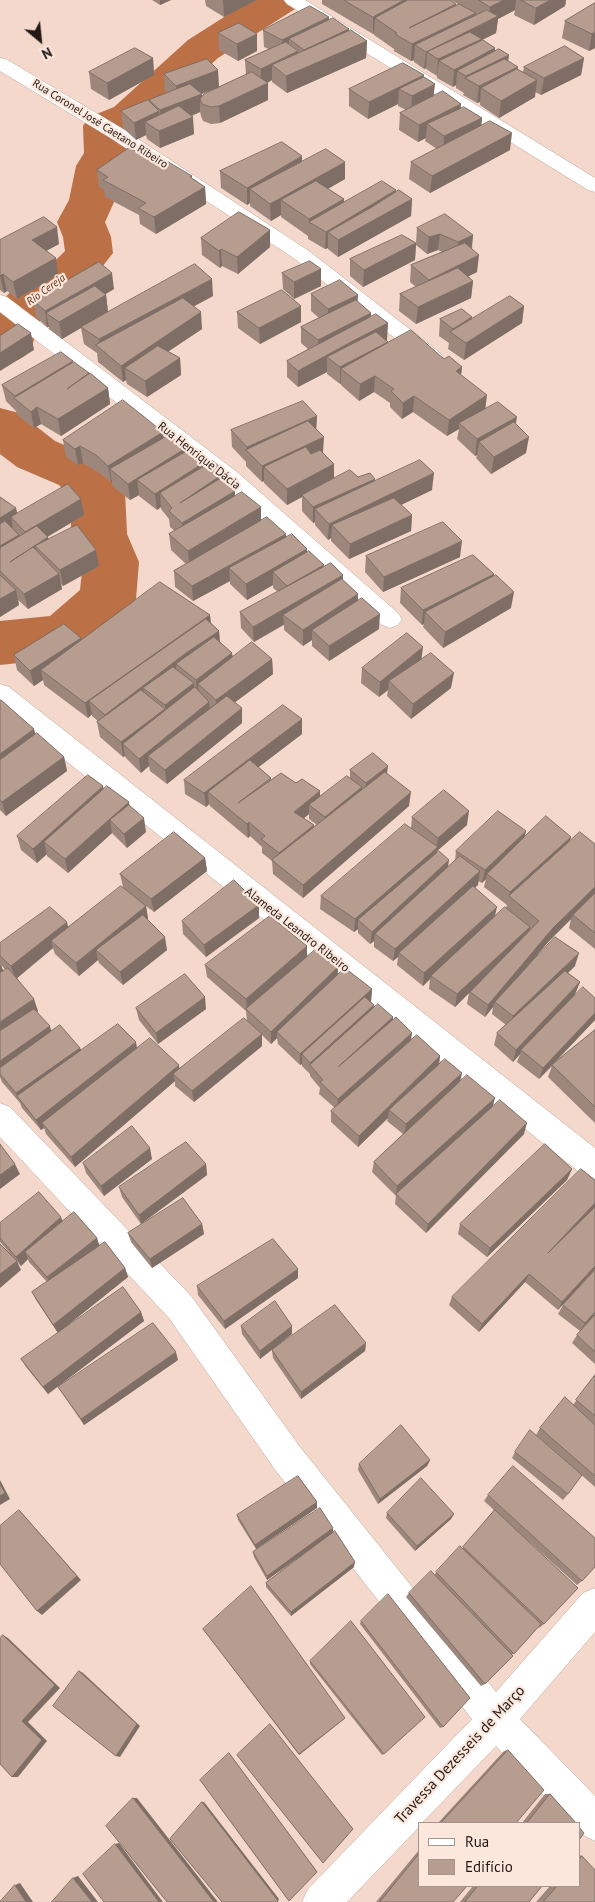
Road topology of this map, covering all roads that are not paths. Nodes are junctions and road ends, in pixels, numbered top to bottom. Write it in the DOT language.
graph roads {
  1 [pos="293,0"];
  2 [pos="0,63"];
  3 [pos="595,186"];
  4 [pos="0,302"];
  5 [pos="441,363"];
  6 [pos="390,619"];
  7 [pos="0,694"];
  8 [pos="0,1117"];
  9 [pos="595,1166"];
  10 [pos="595,1605"];
  11 [pos="496,1720"];
  12 [pos="595,1823"];
  13 [pos="322,1902"];
  1 -- 3 [label="street"];
  2 -- 5 [label="street, Rua Coronel José Caetano Ribeiro"];
  4 -- 6 [label="street, Rua Henrique Dácia"];
  7 -- 9 [label="street, Alameda Leandro Ribeiro"];
  8 -- 11 [label="street"];
  10 -- 11 [label="street, Travessa Dezesseis de Março"];
  11 -- 12 [label="street"];
  11 -- 13 [label="street, Travessa Dezesseis de Março"];
}
